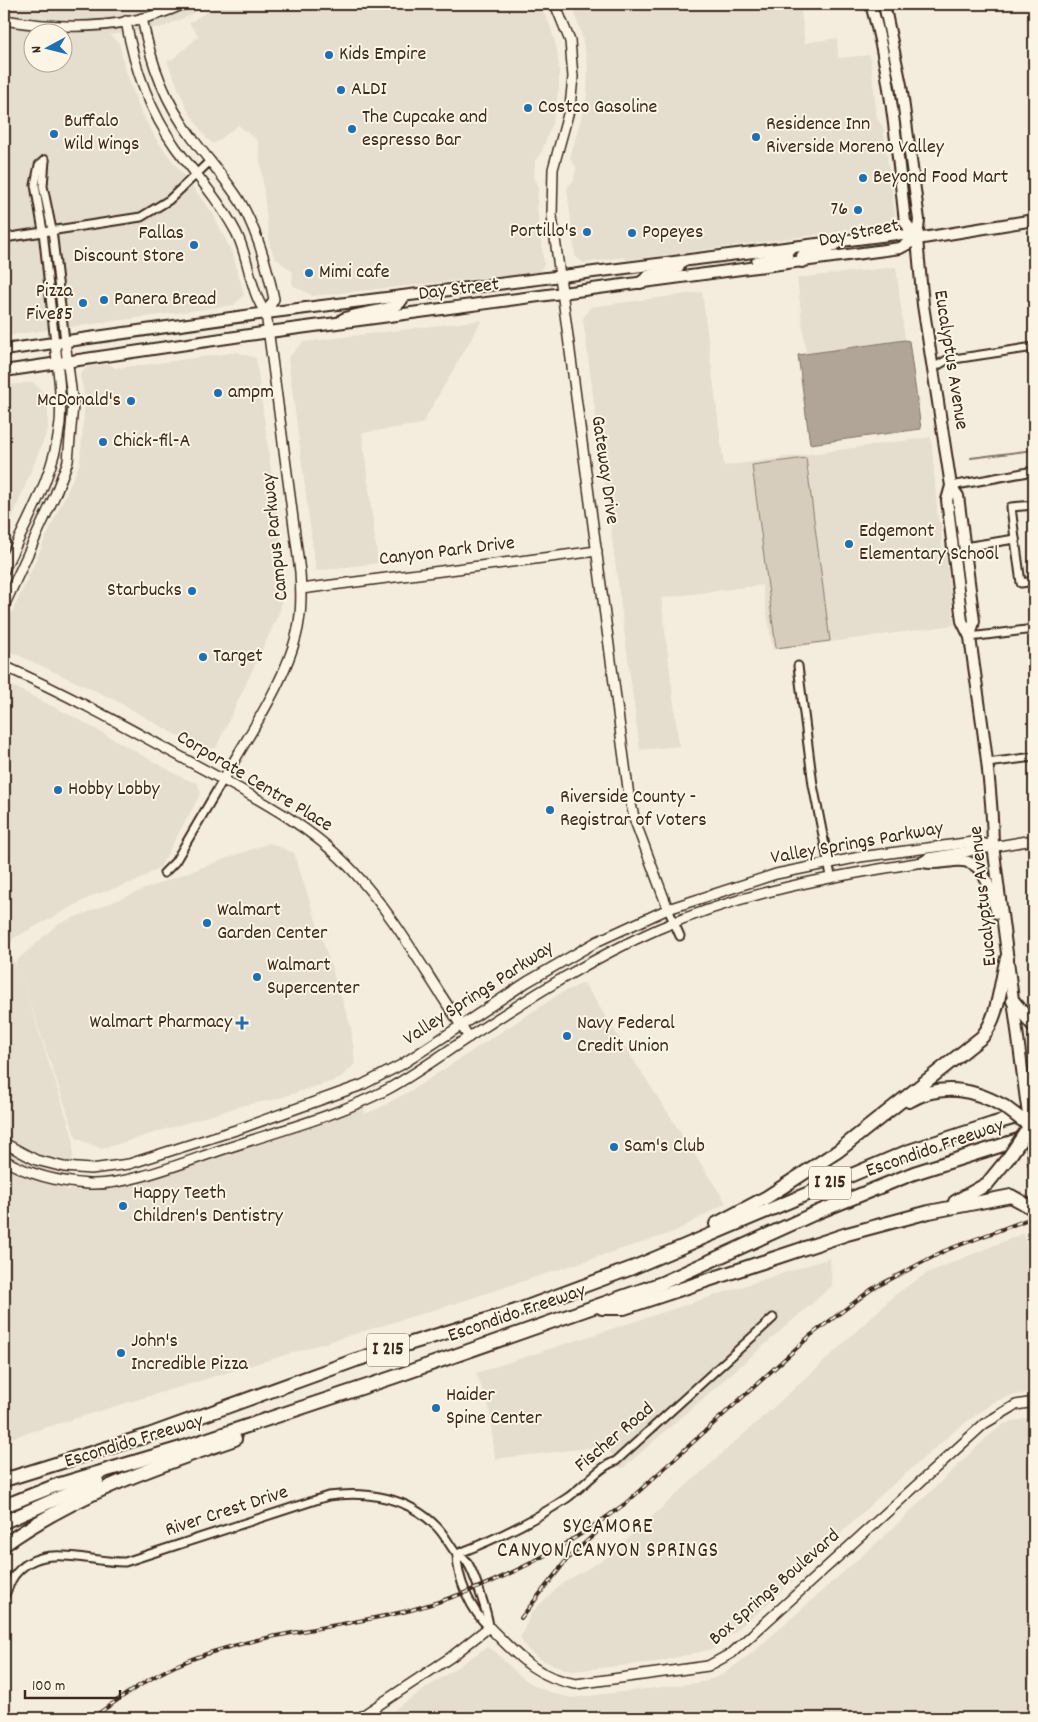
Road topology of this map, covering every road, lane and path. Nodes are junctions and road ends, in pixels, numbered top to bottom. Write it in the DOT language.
graph roads {
  1 [pos="184,4"];
  2 [pos="555,4"];
  3 [pos="871,4"];
  4 [pos="884,4"];
  5 [pos="142,18"];
  6 [pos="4,20"];
  7 [pos="126,21"];
  8 [pos="881,40"];
  9 [pos="904,103"];
  10 [pos="892,114"];
  11 [pos="210,161"];
  12 [pos="197,173"];
  13 [pos="913,176"];
  14 [pos="1034,220"];
  15 [pos="52,230"];
  16 [pos="43,231"];
  17 [pos="4,238"];
  18 [pos="916,239"];
  19 [pos="840,242"];
  20 [pos="789,248"];
  21 [pos="680,262"];
  22 [pos="802,262"];
  23 [pos="742,269"];
  24 [pos="560,277"];
  25 [pos="640,283"];
  26 [pos="562,294"];
  27 [pos="404,296"];
  28 [pos="266,313"];
  29 [pos="331,324"];
  30 [pos="269,332"];
  31 [pos="60,342"];
  32 [pos="1034,347"];
  33 [pos="4,350"];
  34 [pos="68,361"];
  35 [pos="57,363"];
  36 [pos="933,368"];
  37 [pos="4,371"];
  38 [pos="1034,471"];
  39 [pos="950,486"];
  40 [pos="1034,504"];
  41 [pos="1015,539"];
  42 [pos="964,547"];
  43 [pos="597,551"];
  44 [pos="4,570"];
  45 [pos="1034,581"];
  46 [pos="301,588"];
  47 [pos="4,606"];
  48 [pos="1034,629"];
  49 [pos="970,637"];
  50 [pos="4,666"];
  51 [pos="798,666"];
  52 [pos="1034,758"];
  53 [pos="987,763"];
  54 [pos="223,780"];
  55 [pos="1034,840"];
  56 [pos="993,845"];
  57 [pos="922,862"];
  58 [pos="829,863"];
  59 [pos="164,873"];
  60 [pos="831,876"];
  61 [pos="668,909"];
  62 [pos="674,923"];
  63 [pos="680,936"];
  64 [pos="1005,940"];
  65 [pos="1007,958"];
  66 [pos="1014,1000"];
  67 [pos="460,1025"];
  68 [pos="1034,1026"];
  69 [pos="469,1037"];
  70 [pos="1034,1112"];
  71 [pos="886,1115"];
  72 [pos="1033,1127"];
  73 [pos="4,1143"];
  74 [pos="4,1160"];
  75 [pos="1034,1163"];
  76 [pos="1030,1206"];
  77 [pos="929,1212"];
  78 [pos="632,1268"];
  79 [pos="592,1308"];
  80 [pos="773,1318"];
  81 [pos="394,1377"];
  82 [pos="1034,1402"];
  83 [pos="146,1436"];
  84 [pos="181,1448"];
  85 [pos="4,1471"];
  86 [pos="4,1480"];
  87 [pos="4,1506"];
  88 [pos="4,1522"];
  89 [pos="4,1545"];
  90 [pos="457,1554"];
  91 [pos="4,1597"];
  92 [pos="489,1627"];
  93 [pos="359,1718"];
  1 -- 5 [label="street"];
  2 -- 24 [label="street, Gateway Drive"];
  3 -- 8 [label="main road, Eucalyptus Avenue"];
  4 -- 9 [label="main road, Eucalyptus Avenue"];
  5 -- 7 [label="street"];
  5 -- 11 [label="street, Campus Parkway"];
  6 -- 7 [label="street"];
  7 -- 12 [label="street, Campus Parkway"];
  8 -- 9 [label="main road"];
  8 -- 10 [label="main road, Eucalyptus Avenue"];
  9 -- 13 [label="main road, Eucalyptus Avenue"];
  10 -- 13 [label="main road"];
  10 -- 18 [label="main road, Eucalyptus Avenue"];
  11 -- 12 [label="street"];
  11 -- 28 [label="street, Campus Parkway"];
  12 -- 15 [label="street"];
  12 -- 28 [label="street, Campus Parkway"];
  13 -- 18 [label="main road, Eucalyptus Avenue"];
  14 -- 18 [label="main road, Day Street"];
  15 -- 16 [label="street"];
  15 -- 16 [label="street"];
  15 -- 31 [label="street"];
  16 -- 17 [label="street"];
  16 -- 31 [label="street"];
  18 -- 19 [label="main road, Day Street"];
  18 -- 22 [label="main road, Day Street"];
  18 -- 36 [label="main road, Eucalyptus Avenue"];
  19 -- 20 [label="main road, Day Street"];
  19 -- 22 [label="main road"];
  20 -- 21 [label="main road, Day Street"];
  20 -- 23 [label="main road"];
  21 -- 24 [label="main road, Day Street"];
  21 -- 25 [label="main road"];
  22 -- 23 [label="main road, Day Street"];
  23 -- 25 [label="main road, Day Street"];
  24 -- 26 [label="street, Gateway Drive"];
  24 -- 27 [label="main road, Day Street"];
  25 -- 26 [label="main road, Day Street"];
  26 -- 29 [label="main road, Day Street"];
  26 -- 43 [label="street, Gateway Drive"];
  27 -- 28 [label="main road, Day Street"];
  27 -- 29 [label="main road"];
  28 -- 30 [label="street, Campus Parkway"];
  28 -- 31 [label="main road, Day Street"];
  29 -- 30 [label="main road, Day Street"];
  30 -- 34 [label="main road, Day Street"];
  30 -- 46 [label="street, Campus Parkway"];
  31 -- 33 [label="main road, Day Street"];
  31 -- 34 [label="street"];
  31 -- 35 [label="street"];
  32 -- 36 [label="street"];
  34 -- 35 [label="main road, Day Street"];
  34 -- 47 [label="street"];
  35 -- 37 [label="main road, Day Street"];
  35 -- 44 [label="street"];
  36 -- 39 [label="main road, Eucalyptus Avenue"];
  38 -- 39 [label="street"];
  39 -- 42 [label="main road, Eucalyptus Avenue"];
  39 -- 49 [label="main road, Eucalyptus Avenue"];
  40 -- 41 [label="street"];
  41 -- 42 [label="street"];
  41 -- 45 [label="street"];
  42 -- 49 [label="main road, Eucalyptus Avenue"];
  43 -- 46 [label="street, Canyon Park Drive"];
  43 -- 61 [label="street, Gateway Drive"];
  46 -- 54 [label="street, Campus Parkway"];
  48 -- 49 [label="street"];
  49 -- 53 [label="main road, Eucalyptus Avenue"];
  50 -- 54 [label="street, Corporate Centre Place"];
  51 -- 58 [label="street"];
  52 -- 53 [label="street"];
  53 -- 56 [label="main road, Eucalyptus Avenue"];
  54 -- 59 [label="street, Campus Parkway"];
  54 -- 67 [label="street, Corporate Centre Place"];
  55 -- 56 [label="street"];
  56 -- 57 [label="street, Valley Springs Parkway"];
  56 -- 58 [label="street, Valley Springs Parkway"];
  56 -- 64 [label="main road, Eucalyptus Avenue"];
  57 -- 60 [label="street, Valley Springs Parkway"];
  57 -- 64 [label="main road"];
  58 -- 60 [label="street"];
  58 -- 61 [label="street, Valley Springs Parkway"];
  60 -- 62 [label="street, Valley Springs Parkway"];
  61 -- 62 [label="street, Gateway Drive"];
  61 -- 67 [label="street, Valley Springs Parkway"];
  62 -- 63 [label="street, Gateway Drive"];
  62 -- 69 [label="street, Valley Springs Parkway"];
  64 -- 65 [label="main road, Eucalyptus Avenue"];
  65 -- 66 [label="main road, Eucalyptus Avenue"];
  65 -- 71 [label="highway"];
  66 -- 68 [label="highway"];
  66 -- 72 [label="main road, Eucalyptus Avenue, bridge"];
  67 -- 69 [label="street, Corporate Centre Place"];
  67 -- 73 [label="street, Valley Springs Parkway"];
  69 -- 74 [label="street, Valley Springs Parkway"];
  70 -- 78 [label="highway, Escondido Freeway / I 215"];
  71 -- 72 [label="highway, bridge"];
  71 -- 78 [label="highway"];
  72 -- 75 [label="main road, Eucalyptus Avenue, bridge"];
  72 -- 77 [label="highway, bridge"];
  72 -- 79 [label="highway, Escondido Freeway / I 215"];
  76 -- 77 [label="highway"];
  77 -- 79 [label="highway"];
  78 -- 83 [label="highway, Escondido Freeway / I 215"];
  79 -- 81 [label="highway, Escondido Freeway / I 215"];
  80 -- 90 [label="street, Fischer Road"];
  81 -- 84 [label="highway, Escondido Freeway / I 215"];
  81 -- 89 [label="highway"];
  82 -- 92 [label="street, Box Springs Boulevard"];
  83 -- 85 [label="highway"];
  83 -- 86 [label="highway, Escondido Freeway / I 215"];
  84 -- 87 [label="highway, Escondido Freeway / I 215"];
  84 -- 88 [label="highway"];
  90 -- 91 [label="street, River Crest Drive"];
  90 -- 92 [label="street, River Crest Drive"];
  92 -- 93 [label="street"];
}
